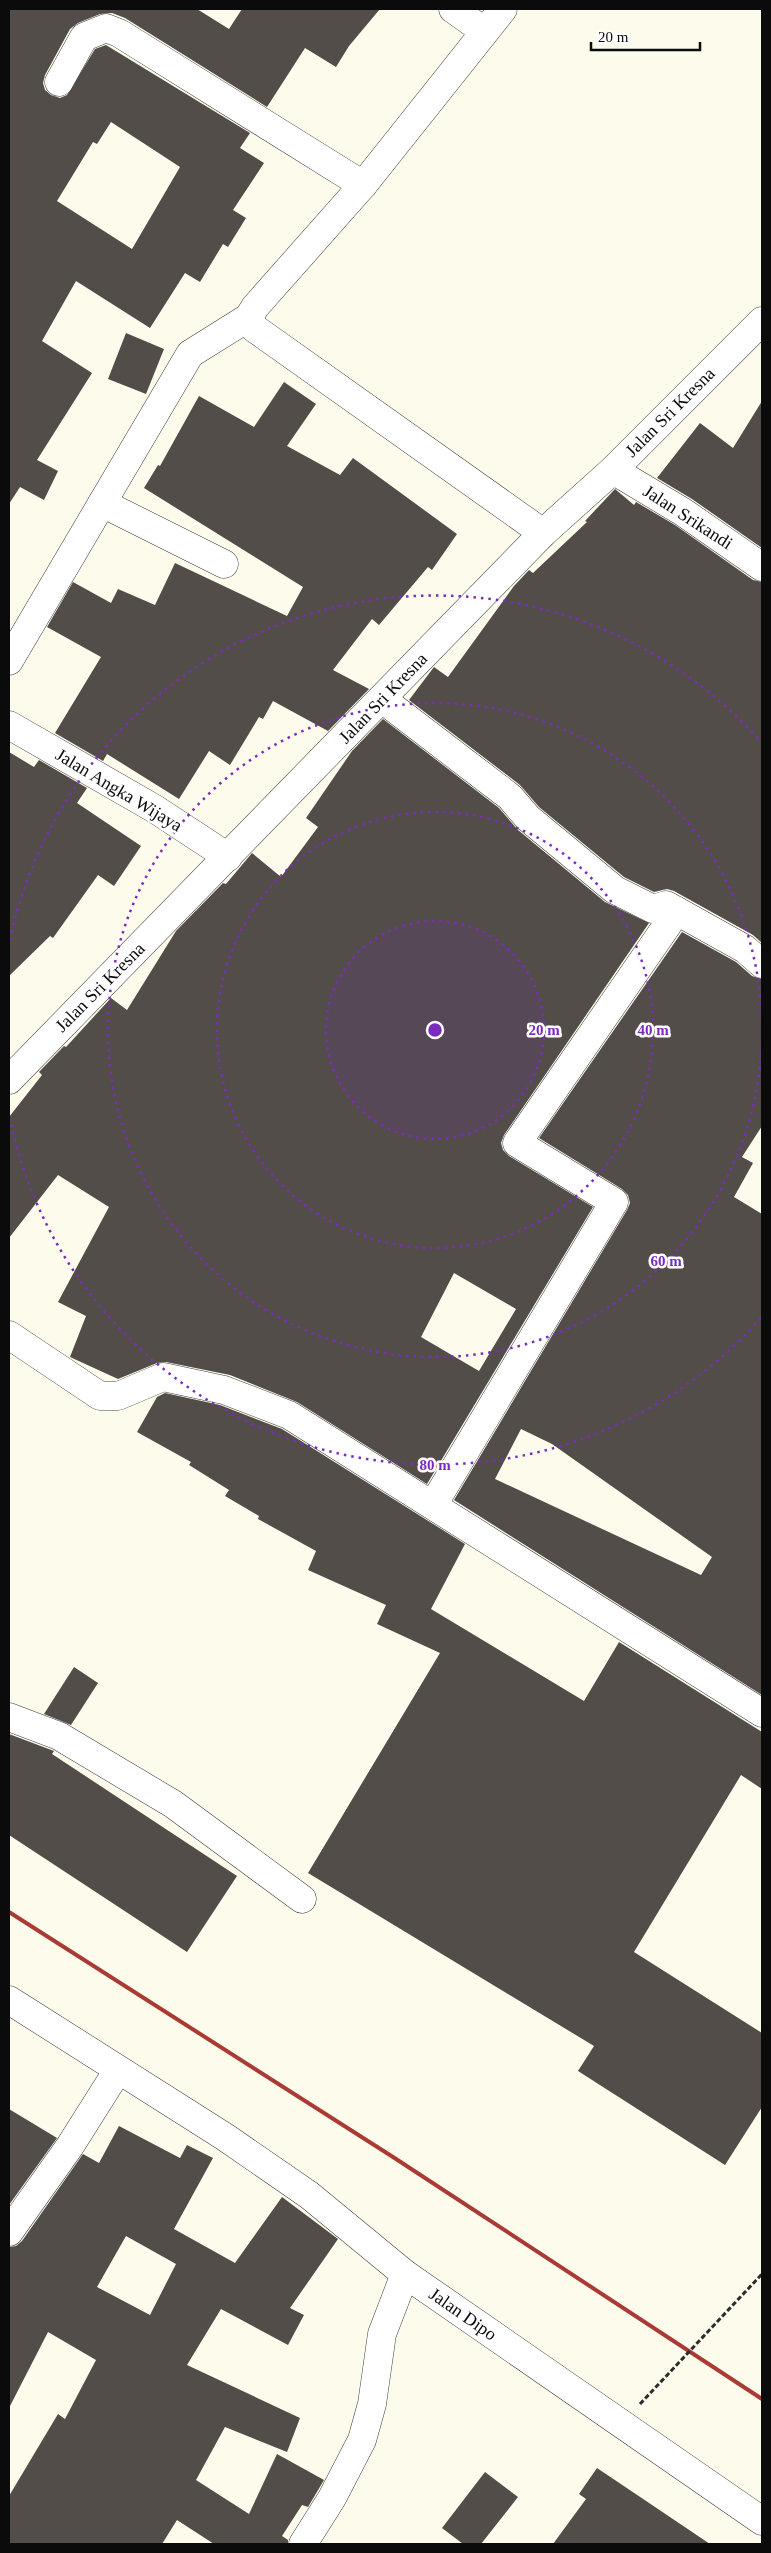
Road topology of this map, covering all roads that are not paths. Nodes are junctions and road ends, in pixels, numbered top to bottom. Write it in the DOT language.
graph roads {
  1 [pos="453,9"];
  2 [pos="503,9"];
  3 [pos="484,31"];
  4 [pos="59,82"];
  5 [pos="363,185"];
  6 [pos="249,317"];
  7 [pos="762,321"];
  8 [pos="613,470"];
  9 [pos="102,503"];
  10 [pos="543,533"];
  11 [pos="224,564"];
  12 [pos="762,567"];
  13 [pos="9,662"];
  14 [pos="382,699"];
  15 [pos="9,725"];
  16 [pos="228,857"];
  17 [pos="677,911"];
  18 [pos="762,964"];
  19 [pos="9,1080"];
  20 [pos="9,1335"];
  21 [pos="433,1505"];
  22 [pos="762,1713"];
  23 [pos="9,1716"];
  24 [pos="302,1899"];
  25 [pos="9,2000"];
  26 [pos="118,2070"];
  27 [pos="9,2232"];
  28 [pos="404,2274"];
  29 [pos="762,2521"];
  30 [pos="303,2544"];
  1 -- 3 [label="street"];
  2 -- 3 [label="street"];
  3 -- 5 [label="street"];
  4 -- 5 [label="street"];
  5 -- 6 [label="street"];
  6 -- 9 [label="street"];
  6 -- 10 [label="street"];
  7 -- 8 [label="street, Jalan Sri Kresna"];
  8 -- 10 [label="street, Jalan Sri Kresna"];
  8 -- 12 [label="street, Jalan Srikandi"];
  9 -- 11 [label="street"];
  9 -- 13 [label="street"];
  10 -- 14 [label="street, Jalan Sri Kresna"];
  14 -- 16 [label="street, Jalan Sri Kresna"];
  14 -- 17 [label="street"];
  15 -- 16 [label="street, Jalan Angka Wijaya"];
  16 -- 19 [label="street, Jalan Sri Kresna"];
  17 -- 18 [label="street"];
  17 -- 21 [label="street"];
  20 -- 21 [label="street"];
  21 -- 22 [label="street"];
  23 -- 24 [label="street"];
  25 -- 26 [label="street, Jalan Dipo"];
  26 -- 27 [label="street"];
  26 -- 28 [label="street, Jalan Dipo"];
  28 -- 29 [label="street, Jalan Dipo"];
  28 -- 30 [label="street"];
}
